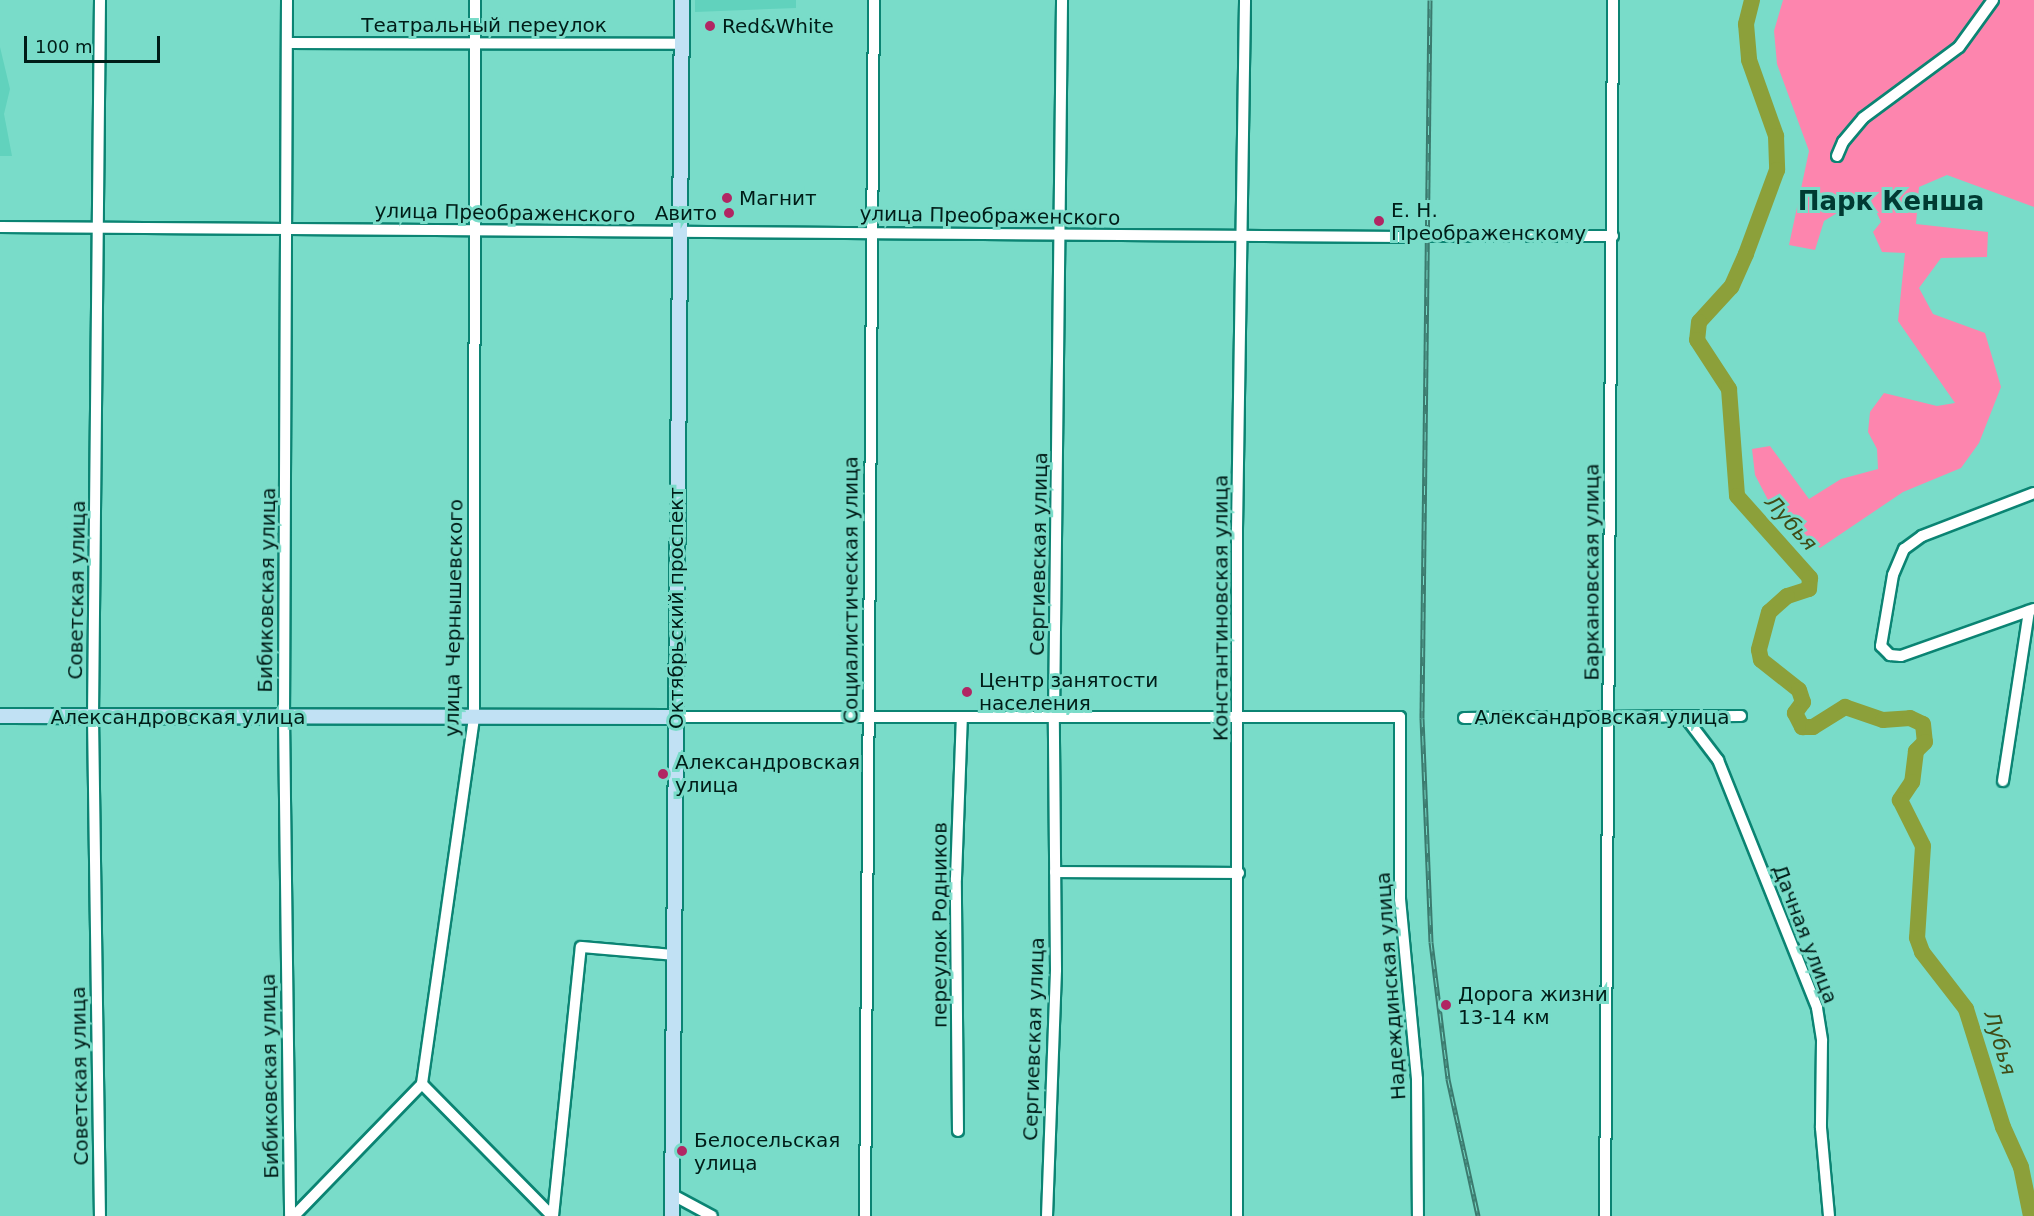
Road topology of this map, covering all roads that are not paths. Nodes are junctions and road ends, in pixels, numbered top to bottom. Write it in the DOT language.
graph roads {
  1 [pos="100,0"];
  2 [pos="287,0"];
  3 [pos="476,0"];
  4 [pos="682,0"];
  5 [pos="874,0"];
  6 [pos="1062,0"];
  7 [pos="1245,0"];
  8 [pos="1614,0"];
  9 [pos="1993,0"];
  10 [pos="475,41"];
  11 [pos="287,43"];
  12 [pos="681,44"];
  13 [pos="1838,156"];
  14 [pos="0,227"];
  15 [pos="98,228"];
  16 [pos="289,228"];
  17 [pos="474,232"];
  18 [pos="874,232"];
  19 [pos="678,233"];
  20 [pos="1061,234"];
  21 [pos="1432,236"];
  22 [pos="1613,236"];
  23 [pos="1242,237"];
  24 [pos="1405,237"];
  25 [pos="2034,493"];
  26 [pos="2031,610"];
  27 [pos="0,716"];
  28 [pos="1741,716"];
  29 [pos="93,717"];
  30 [pos="284,717"];
  31 [pos="676,717"];
  32 [pos="1400,717"];
  33 [pos="474,718"];
  34 [pos="868,718"];
  35 [pos="962,718"];
  36 [pos="1464,718"];
  37 [pos="1686,718"];
  38 [pos="1054,719"];
  39 [pos="1240,719"];
  40 [pos="1609,719"];
  41 [pos="2003,781"];
  42 [pos="1055,872"];
  43 [pos="1239,873"];
  44 [pos="674,955"];
  45 [pos="422,1084"];
  46 [pos="958,1131"];
  47 [pos="673,1195"];
  48 [pos="100,1216"];
  49 [pos="292,1216"];
  50 [pos="553,1216"];
  51 [pos="672,1216"];
  52 [pos="712,1216"];
  53 [pos="865,1216"];
  54 [pos="1047,1216"];
  55 [pos="1237,1216"];
  56 [pos="1418,1216"];
  57 [pos="1605,1216"];
  58 [pos="1829,1216"];
  1 -- 15 [label="street, Советская улица"];
  2 -- 11 [label="street, Бибиковская улица"];
  3 -- 10 [label="street, улица Чернышевского"];
  4 -- 12 [label="street, Октябрьский проспект"];
  5 -- 18 [label="street, Социалистическая улица"];
  6 -- 20 [label="street, Сергиевская улица"];
  7 -- 23 [label="street, Константиновская улица"];
  8 -- 22 [label="street, Баркановская улица"];
  9 -- 13 [label="street"];
  10 -- 11 [label="street, Театральный переулок"];
  10 -- 12 [label="street, Театральный переулок"];
  10 -- 17 [label="street, улица Чернышевского"];
  11 -- 16 [label="street, Бибиковская улица"];
  12 -- 19 [label="street, Октябрьский проспект"];
  14 -- 15 [label="street, улица Преображенского"];
  15 -- 16 [label="street, улица Преображенского"];
  15 -- 29 [label="street, Советская улица"];
  16 -- 17 [label="street, улица Преображенского"];
  16 -- 30 [label="street, Бибиковская улица"];
  17 -- 19 [label="street, улица Преображенского"];
  17 -- 33 [label="street, улица Чернышевского"];
  18 -- 19 [label="street, улица Преображенского"];
  18 -- 20 [label="street, улица Преображенского"];
  18 -- 34 [label="street, Социалистическая улица"];
  19 -- 31 [label="street, Октябрьский проспект"];
  20 -- 23 [label="street, улица Преображенского"];
  20 -- 38 [label="street, Сергиевская улица"];
  21 -- 22 [label="street"];
  22 -- 40 [label="street, Баркановская улица"];
  23 -- 24 [label="street, улица Преображенского"];
  23 -- 39 [label="street, Константиновская улица"];
  25 -- 26 [label="street"];
  26 -- 41 [label="street"];
  27 -- 29 [label="street, Александровская улица"];
  28 -- 37 [label="street, Александровская улица"];
  29 -- 30 [label="street, Александровская улица"];
  29 -- 48 [label="street, Советская улица"];
  30 -- 33 [label="street, Александровская улица"];
  30 -- 49 [label="street, Бибиковская улица"];
  31 -- 33 [label="street, Александровская улица"];
  31 -- 34 [label="street, Александровская улица"];
  31 -- 44 [label="street, Октябрьский проспект"];
  32 -- 39 [label="street, Александровская улица"];
  32 -- 56 [label="street, Надеждинская улица"];
  33 -- 45 [label="street, улица Чернышевского"];
  34 -- 35 [label="street, Александровская улица"];
  34 -- 53 [label="street, Социалистическая улица"];
  35 -- 38 [label="street, Александровская улица"];
  35 -- 46 [label="street, переулок Родников"];
  36 -- 40 [label="street, Александровская улица"];
  37 -- 40 [label="street, Александровская улица"];
  37 -- 58 [label="street, Дачная улица"];
  38 -- 39 [label="street, Александровская улица"];
  38 -- 42 [label="street, Сергиевская улица"];
  39 -- 43 [label="street, Константиновская улица"];
  40 -- 57 [label="street, Баркановская улица"];
  42 -- 43 [label="street"];
  42 -- 54 [label="street, Сергиевская улица"];
  43 -- 55 [label="street, Константиновская улица"];
  44 -- 47 [label="street, Октябрьский проспект"];
  44 -- 50 [label="street"];
  45 -- 49 [label="street"];
  45 -- 50 [label="street"];
  47 -- 51 [label="street, Октябрьский проспект"];
  47 -- 52 [label="street"];
}
